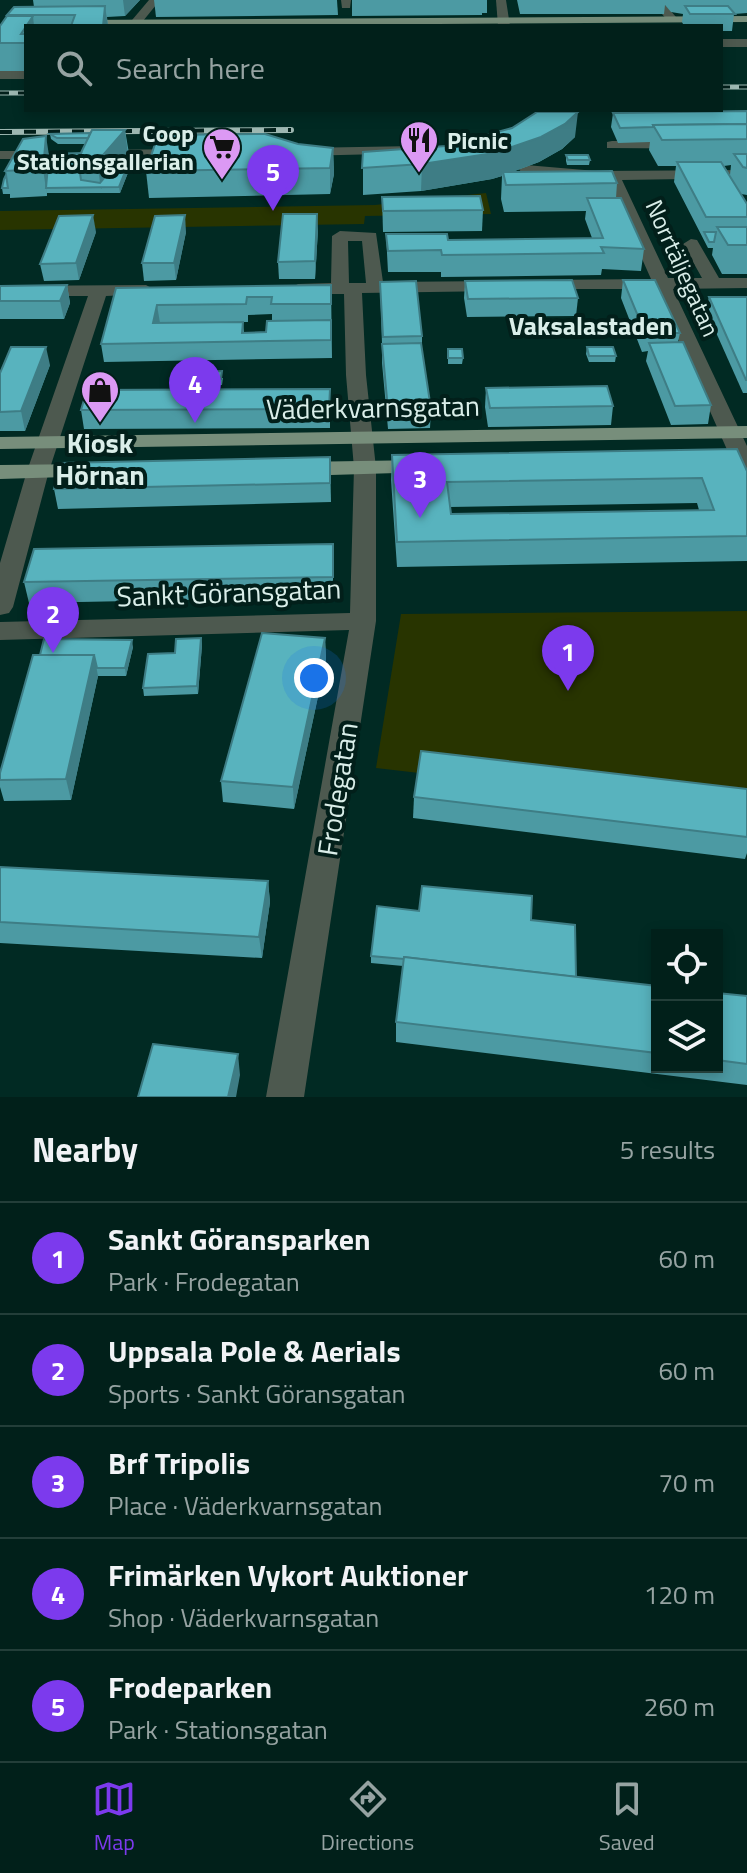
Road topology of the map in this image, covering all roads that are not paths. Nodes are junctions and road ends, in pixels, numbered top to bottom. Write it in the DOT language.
graph roads {
  1 [pos="155,0"];
  2 [pos="501,0"];
  3 [pos="655,0"];
  4 [pos="672,19"];
  5 [pos="747,19"];
  6 [pos="58,23"];
  7 [pos="503,23"];
  8 [pos="133,24"];
  9 [pos="723,43"];
  10 [pos="747,43"];
  11 [pos="0,75"];
  12 [pos="24,75"];
  13 [pos="612,145"];
  14 [pos="747,145"];
  15 [pos="436,151"];
  16 [pos="287,152"];
  17 [pos="208,153"];
  18 [pos="53,154"];
  19 [pos="82,154"];
  20 [pos="0,155"];
  21 [pos="526,169"];
  22 [pos="747,174"];
  23 [pos="613,176"];
  24 [pos="691,244"];
  25 [pos="661,283"];
  26 [pos="713,283"];
  27 [pos="747,283"];
  28 [pos="356,288"];
  29 [pos="277,289"];
  30 [pos="99,290"];
  31 [pos="158,290"];
  32 [pos="0,291"];
  33 [pos="738,432"];
  34 [pos="360,438"];
  35 [pos="48,442"];
  36 [pos="0,443"];
  37 [pos="711,461"];
  38 [pos="746,464"];
  39 [pos="444,467"];
  40 [pos="365,468"];
  41 [pos="272,469"];
  42 [pos="38,471"];
  43 [pos="116,471"];
  44 [pos="0,472"];
  45 [pos="0,607"];
  46 [pos="363,621"];
  47 [pos="0,631"];
  48 [pos="285,1097"];
  1 -- 8 [label="street"];
  2 -- 7 [label="street"];
  3 -- 4 [label="street"];
  4 -- 5 [label="main road"];
  4 -- 7 [label="main road"];
  6 -- 8 [label="main road"];
  7 -- 8 [label="main road"];
  9 -- 10 [label="street"];
  11 -- 12 [label="street"];
  13 -- 14 [label="street"];
  15 -- 16 [label="street"];
  17 -- 19 [label="street"];
  18 -- 20 [label="street"];
  21 -- 23 [label="street"];
  22 -- 23 [label="street"];
  23 -- 25 [label="street, Norrtäljegatan"];
  24 -- 26 [label="street, Norrtäljegatan"];
  25 -- 26 [label="street"];
  25 -- 28 [label="street"];
  25 -- 33 [label="street, Norrtäljegatan"];
  26 -- 27 [label="street"];
  28 -- 29 [label="street"];
  28 -- 34 [label="street, Frodegatan"];
  30 -- 31 [label="street"];
  30 -- 32 [label="street"];
  30 -- 35 [label="street"];
  33 -- 34 [label="main road, Väderkvarnsgatan"];
  33 -- 38 [label="street, Norrtäljegatan"];
  34 -- 35 [label="main road, Väderkvarnsgatan"];
  34 -- 40 [label="street, Frodegatan"];
  35 -- 36 [label="main road, Väderkvarnsgatan"];
  35 -- 42 [label="street"];
  37 -- 38 [label="main road"];
  39 -- 40 [label="main road"];
  40 -- 41 [label="main road"];
  40 -- 46 [label="street, Frodegatan"];
  42 -- 43 [label="main road"];
  42 -- 44 [label="main road"];
  42 -- 45 [label="street"];
  46 -- 47 [label="street, Sankt Göransgatan"];
  46 -- 48 [label="street, Frodegatan"];
}
